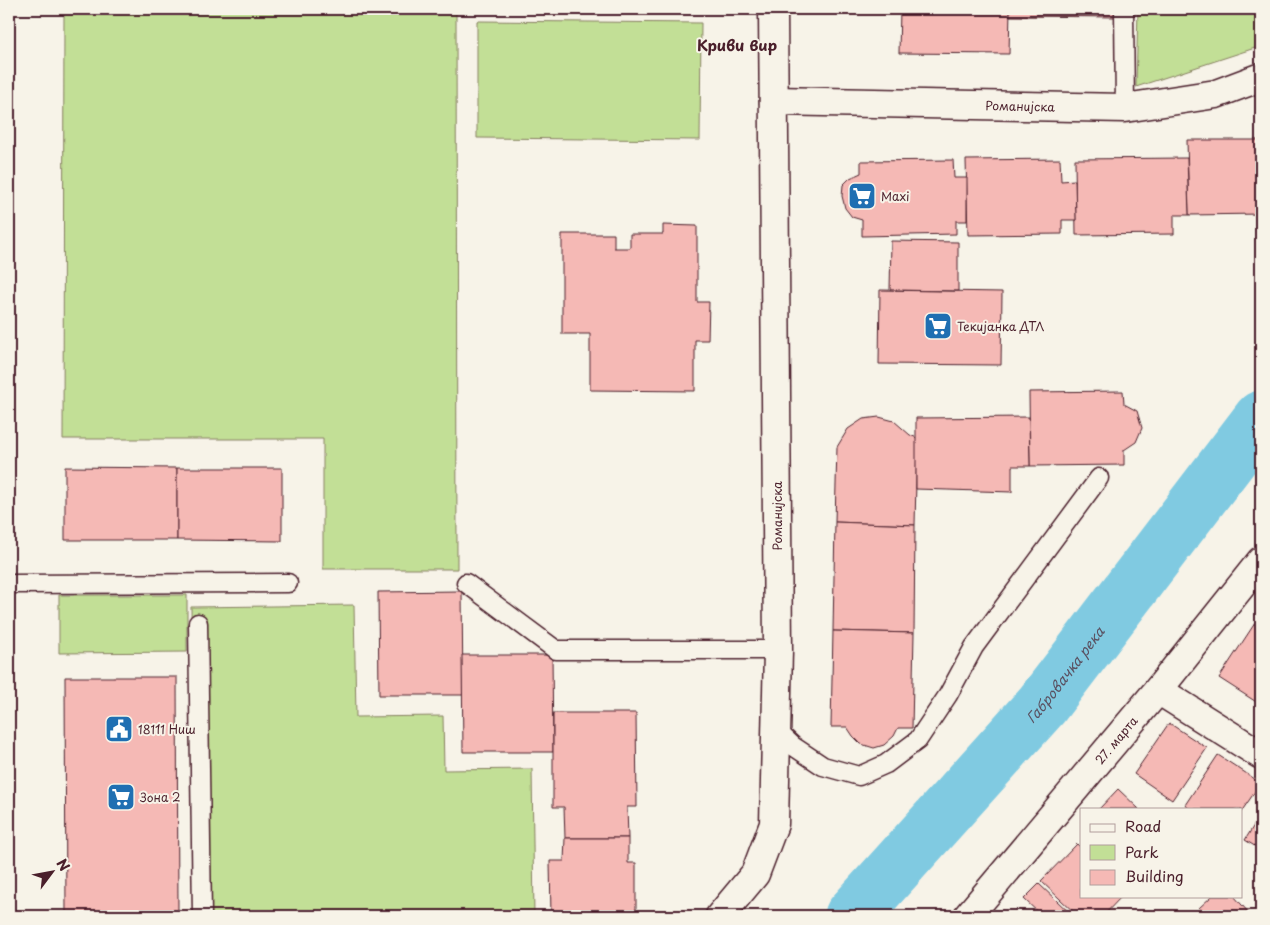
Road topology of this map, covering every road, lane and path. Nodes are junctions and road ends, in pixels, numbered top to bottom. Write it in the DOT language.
graph roads {
  1 [pos="773,9"];
  2 [pos="1124,9"];
  3 [pos="1261,77"];
  4 [pos="774,101"];
  5 [pos="1124,108"];
  6 [pos="1099,478"];
  7 [pos="1261,561"];
  8 [pos="288,583"];
  9 [pos="466,583"];
  10 [pos="9,584"];
  11 [pos="198,623"];
  12 [pos="778,650"];
  13 [pos="1158,690"];
  14 [pos="777,730"];
  15 [pos="1261,755"];
  16 [pos="202,916"];
  17 [pos="720,916"];
  18 [pos="968,916"];
  1 -- 4 [label="street, Романијска"];
  2 -- 5 [label="lane"];
  3 -- 5 [label="street, Романијска"];
  4 -- 5 [label="street, Романијска"];
  4 -- 12 [label="street, Романијска"];
  6 -- 14 [label="lane"];
  7 -- 13 [label="street, 27. марта"];
  8 -- 10 [label="lane"];
  9 -- 12 [label="lane"];
  11 -- 16 [label="lane"];
  12 -- 14 [label="street, Романијска"];
  13 -- 15 [label="street"];
  13 -- 18 [label="street, 27. марта"];
  14 -- 17 [label="street, Романијска"];
}
